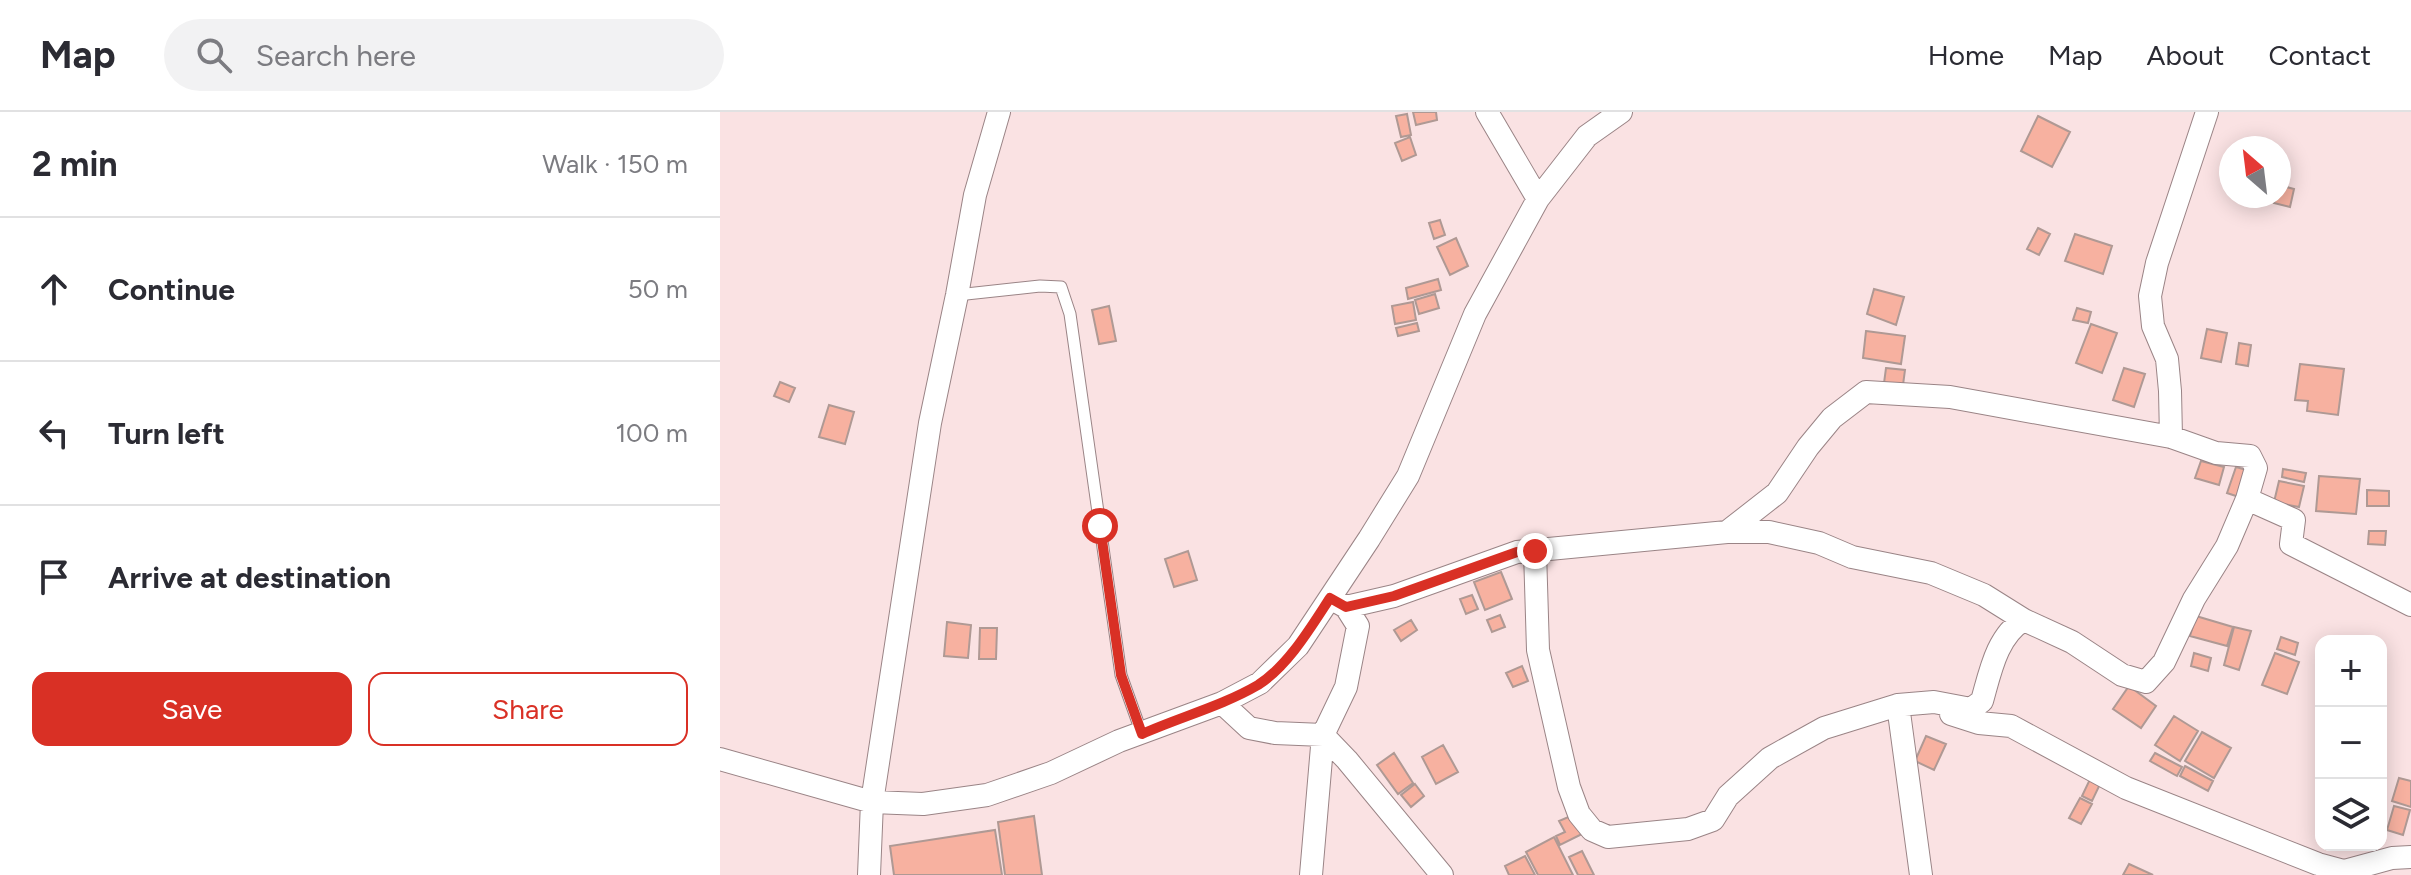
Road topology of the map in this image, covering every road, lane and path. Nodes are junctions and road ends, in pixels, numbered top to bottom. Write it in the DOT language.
graph roads {
  1 [pos="999,112"];
  2 [pos="1487,112"];
  3 [pos="1621,112"];
  4 [pos="2207,112"];
  5 [pos="1538,199"];
  6 [pos="957,295"];
  7 [pos="2171,437"];
  8 [pos="2247,499"];
  9 [pos="1727,532"];
  10 [pos="1535,551"];
  11 [pos="1338,603"];
  12 [pos="2411,605"];
  13 [pos="2024,620"];
  14 [pos="1222,703"];
  15 [pos="1922,703"];
  16 [pos="1898,705"];
  17 [pos="1142,734"];
  18 [pos="1323,735"];
  19 [pos="720,759"];
  20 [pos="872,802"];
  21 [pos="2411,857"];
  22 [pos="869,875"];
  23 [pos="1311,875"];
  24 [pos="1442,875"];
  25 [pos="1921,875"];
  1 -- 6 [label="street"];
  2 -- 5 [label="street"];
  3 -- 5 [label="street"];
  4 -- 7 [label="street"];
  5 -- 11 [label="street"];
  6 -- 17 [label="lane"];
  6 -- 20 [label="street"];
  7 -- 8 [label="street"];
  7 -- 9 [label="street"];
  8 -- 12 [label="street"];
  8 -- 13 [label="street"];
  9 -- 10 [label="street"];
  9 -- 13 [label="street"];
  10 -- 11 [label="street"];
  10 -- 16 [label="street"];
  11 -- 14 [label="street"];
  11 -- 18 [label="street"];
  13 -- 15 [label="street"];
  14 -- 17 [label="street"];
  14 -- 18 [label="street"];
  15 -- 16 [label="street"];
  15 -- 21 [label="street"];
  16 -- 25 [label="street"];
  17 -- 20 [label="street"];
  18 -- 23 [label="street"];
  18 -- 24 [label="street"];
  19 -- 20 [label="street"];
  20 -- 22 [label="street"];
}
